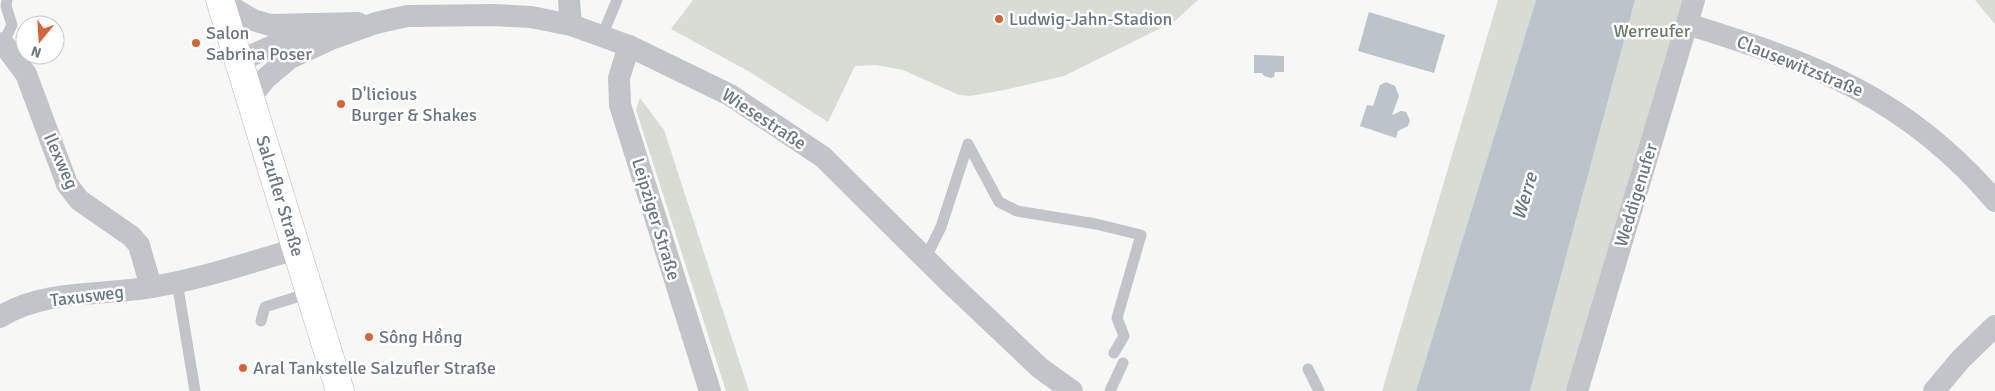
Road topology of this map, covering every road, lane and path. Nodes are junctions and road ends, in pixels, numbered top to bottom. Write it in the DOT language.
graph roads {
  1 [pos="7,0"];
  2 [pos="569,0"];
  3 [pos="617,0"];
  4 [pos="1694,0"];
  5 [pos="221,1"];
  6 [pos="347,23"];
  7 [pos="376,23"];
  8 [pos="1687,24"];
  9 [pos="571,25"];
  10 [pos="602,36"];
  11 [pos="3,43"];
  12 [pos="629,46"];
  13 [pos="239,61"];
  14 [pos="280,64"];
  15 [pos="250,98"];
  16 [pos="1995,201"];
  17 [pos="296,250"];
  18 [pos="926,257"];
  19 [pos="177,282"];
  20 [pos="151,287"];
  21 [pos="309,293"];
  22 [pos="0,317"];
  23 [pos="261,321"];
  24 [pos="1995,326"];
  25 [pos="1114,353"];
  26 [pos="1123,363"];
  27 [pos="1308,369"];
  28 [pos="195,391"];
  29 [pos="340,391"];
  30 [pos="710,391"];
  31 [pos="1072,391"];
  32 [pos="1110,391"];
  33 [pos="1320,391"];
  34 [pos="1577,391"];
  35 [pos="1934,391"];
  1 -- 11 [label="lane"];
  2 -- 9 [label="street"];
  3 -- 10 [label="lane"];
  4 -- 8 [label="street, Weddigenufer"];
  5 -- 6 [label="street, Wiesestraße"];
  5 -- 13 [label="main road, Salzufler Straße"];
  6 -- 7 [label="street, Wiesestraße"];
  6 -- 13 [label="street, Wiesestraße"];
  7 -- 9 [label="street, Wiesestraße"];
  7 -- 14 [label="street, Wiesestraße"];
  8 -- 16 [label="street, Clausewitzstraße"];
  8 -- 34 [label="street, Weddigenufer"];
  9 -- 10 [label="street, Wiesestraße"];
  10 -- 12 [label="street, Wiesestraße"];
  11 -- 20 [label="street, Ilexweg"];
  12 -- 18 [label="street, Wiesestraße"];
  12 -- 30 [label="street, Leipziger Straße"];
  13 -- 14 [label="street"];
  13 -- 15 [label="main road, Salzufler Straße"];
  14 -- 15 [label="street, Wiesestraße"];
  15 -- 17 [label="main road, Salzufler Straße"];
  17 -- 19 [label="street, Taxusweg"];
  17 -- 21 [label="main road, Salzufler Straße"];
  18 -- 25 [label="lane"];
  18 -- 31 [label="street, Wiesestraße"];
  19 -- 20 [label="street, Taxusweg"];
  19 -- 28 [label="lane"];
  20 -- 22 [label="street, Taxusweg"];
  21 -- 23 [label="lane"];
  21 -- 29 [label="main road, Salzufler Straße"];
  24 -- 35 [label="street"];
  26 -- 32 [label="lane"];
  27 -- 33 [label="lane"];
}
